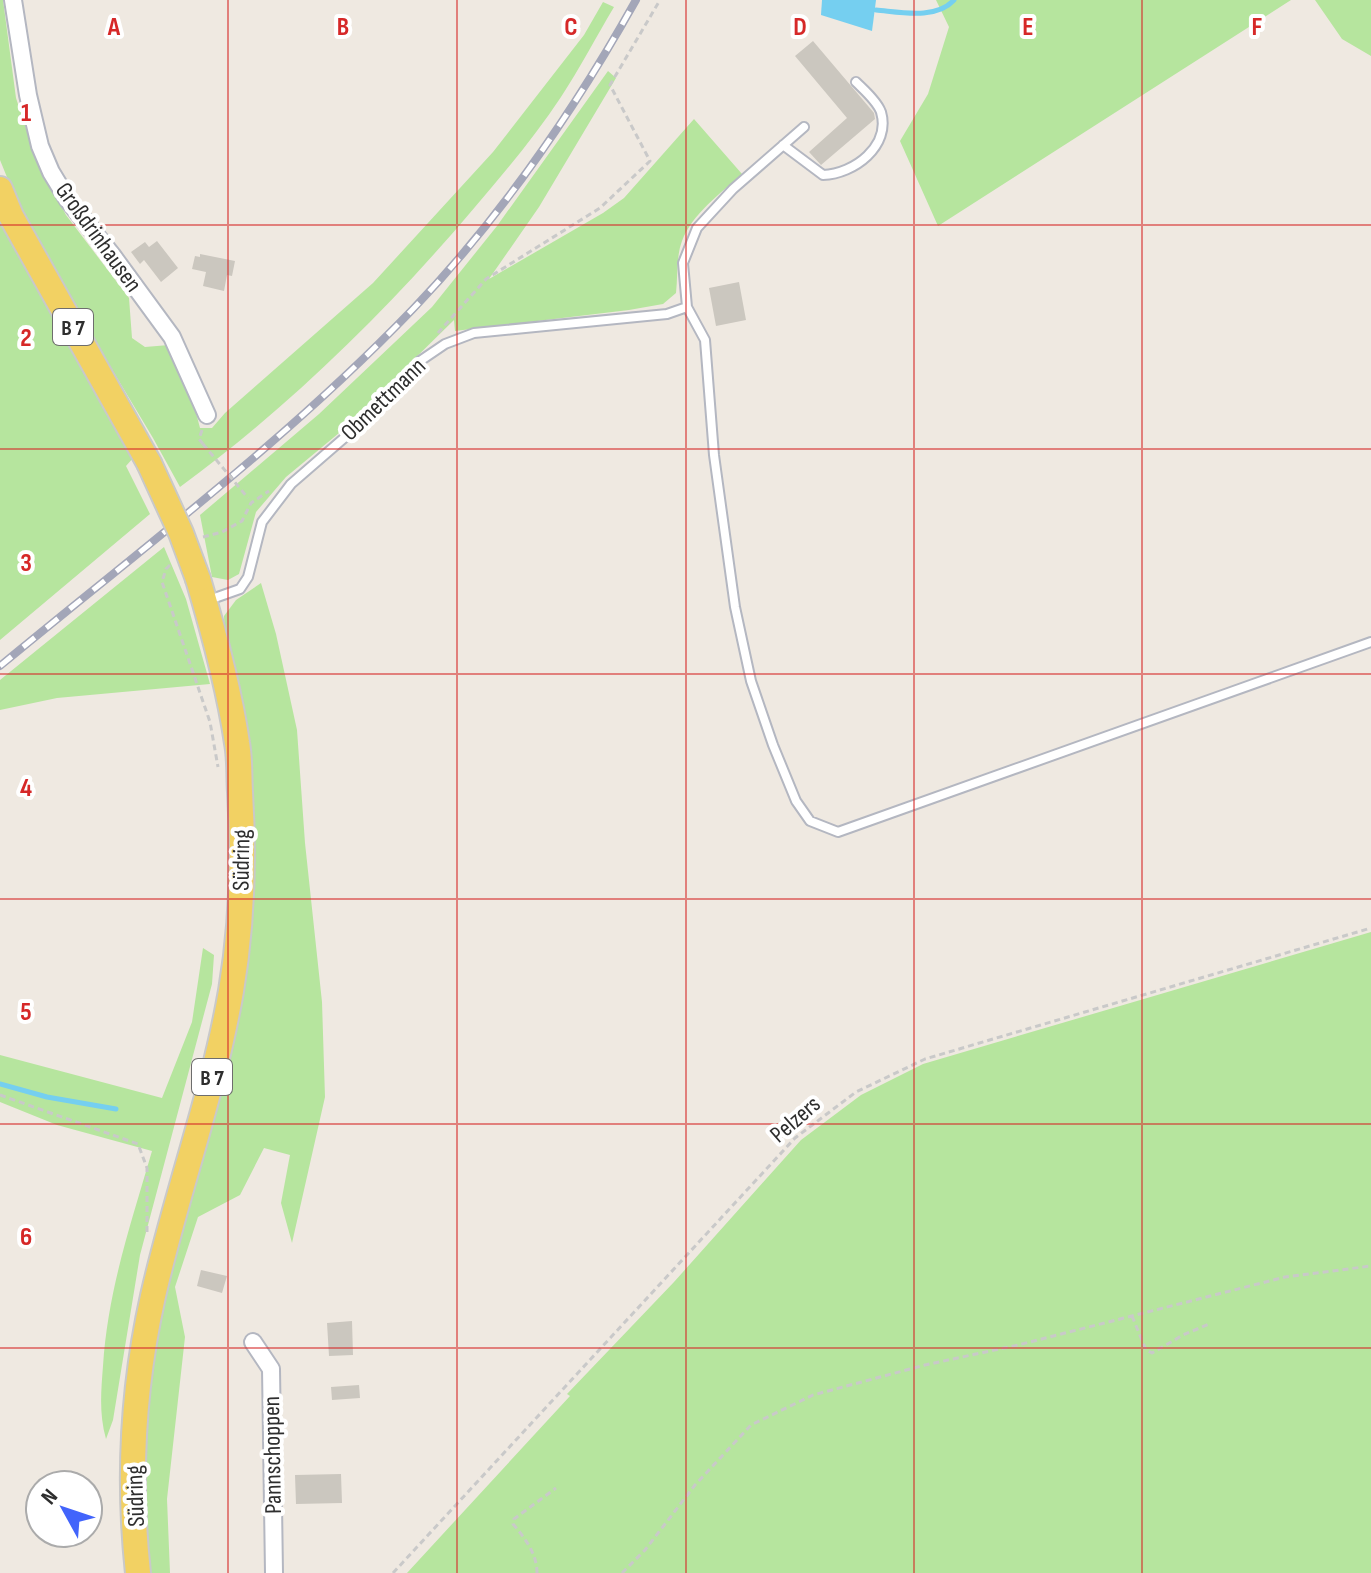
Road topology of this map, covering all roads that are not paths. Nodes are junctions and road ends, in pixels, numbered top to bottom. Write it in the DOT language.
graph roads {
  1 [pos="13,0"];
  2 [pos="856,82"];
  3 [pos="804,127"];
  4 [pos="783,145"];
  5 [pos="0,189"];
  6 [pos="687,307"];
  7 [pos="207,415"];
  8 [pos="201,590"];
  9 [pos="1371,642"];
  10 [pos="253,1342"];
  11 [pos="138,1573"];
  12 [pos="274,1573"];
  1 -- 7 [label="street, Großdrinhausen"];
  2 -- 4 [label="lane"];
  3 -- 4 [label="lane"];
  4 -- 6 [label="lane"];
  5 -- 8 [label="main road, Südring / B 7, bridge"];
  6 -- 8 [label="lane, Obmettmann"];
  6 -- 9 [label="lane"];
  8 -- 11 [label="main road, Südring / B 7"];
  10 -- 12 [label="street, Pannschoppen"];
}
